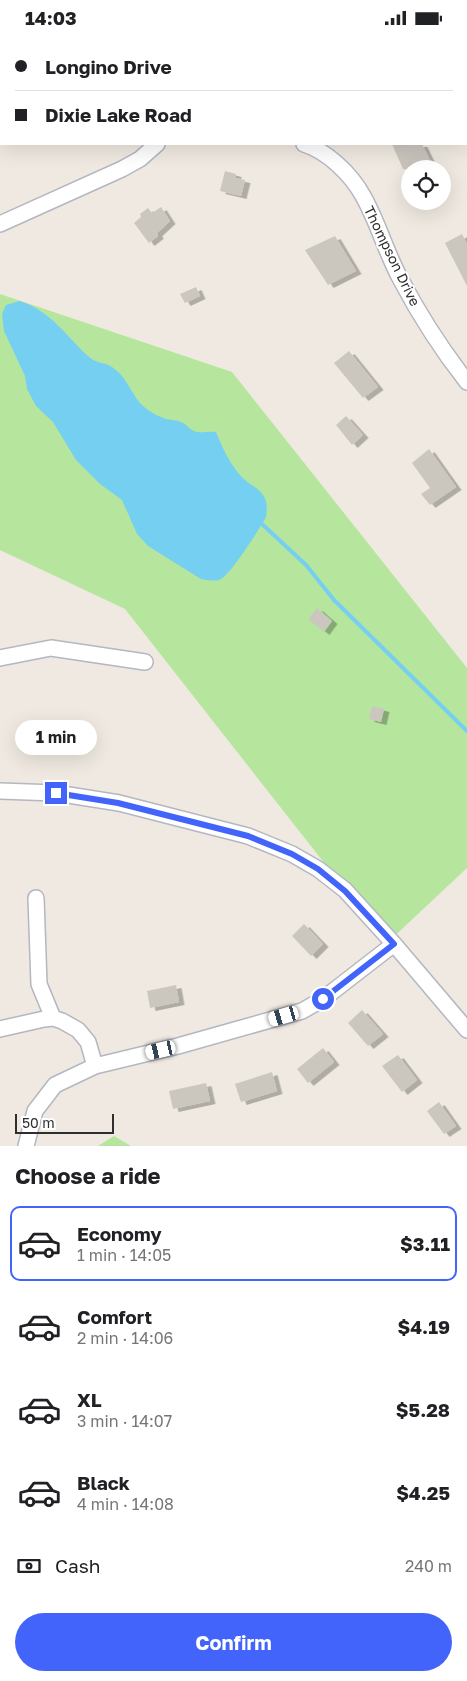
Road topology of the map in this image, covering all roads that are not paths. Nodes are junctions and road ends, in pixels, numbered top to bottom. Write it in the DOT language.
graph roads {
  1 [pos="156,145"];
  2 [pos="307,145"];
  3 [pos="0,224"];
  4 [pos="467,383"];
  5 [pos="0,658"];
  6 [pos="145,661"];
  7 [pos="0,791"];
  8 [pos="36,898"];
  9 [pos="394,944"];
  10 [pos="53,1018"];
  11 [pos="0,1029"];
  12 [pos="467,1030"];
  13 [pos="96,1065"];
  14 [pos="26,1146"];
  1 -- 3 [label="street"];
  2 -- 4 [label="street, Thompson Drive"];
  5 -- 6 [label="street"];
  7 -- 9 [label="street"];
  8 -- 10 [label="street"];
  9 -- 12 [label="street"];
  9 -- 13 [label="street"];
  10 -- 11 [label="street"];
  10 -- 13 [label="street"];
  13 -- 14 [label="street"];
}
